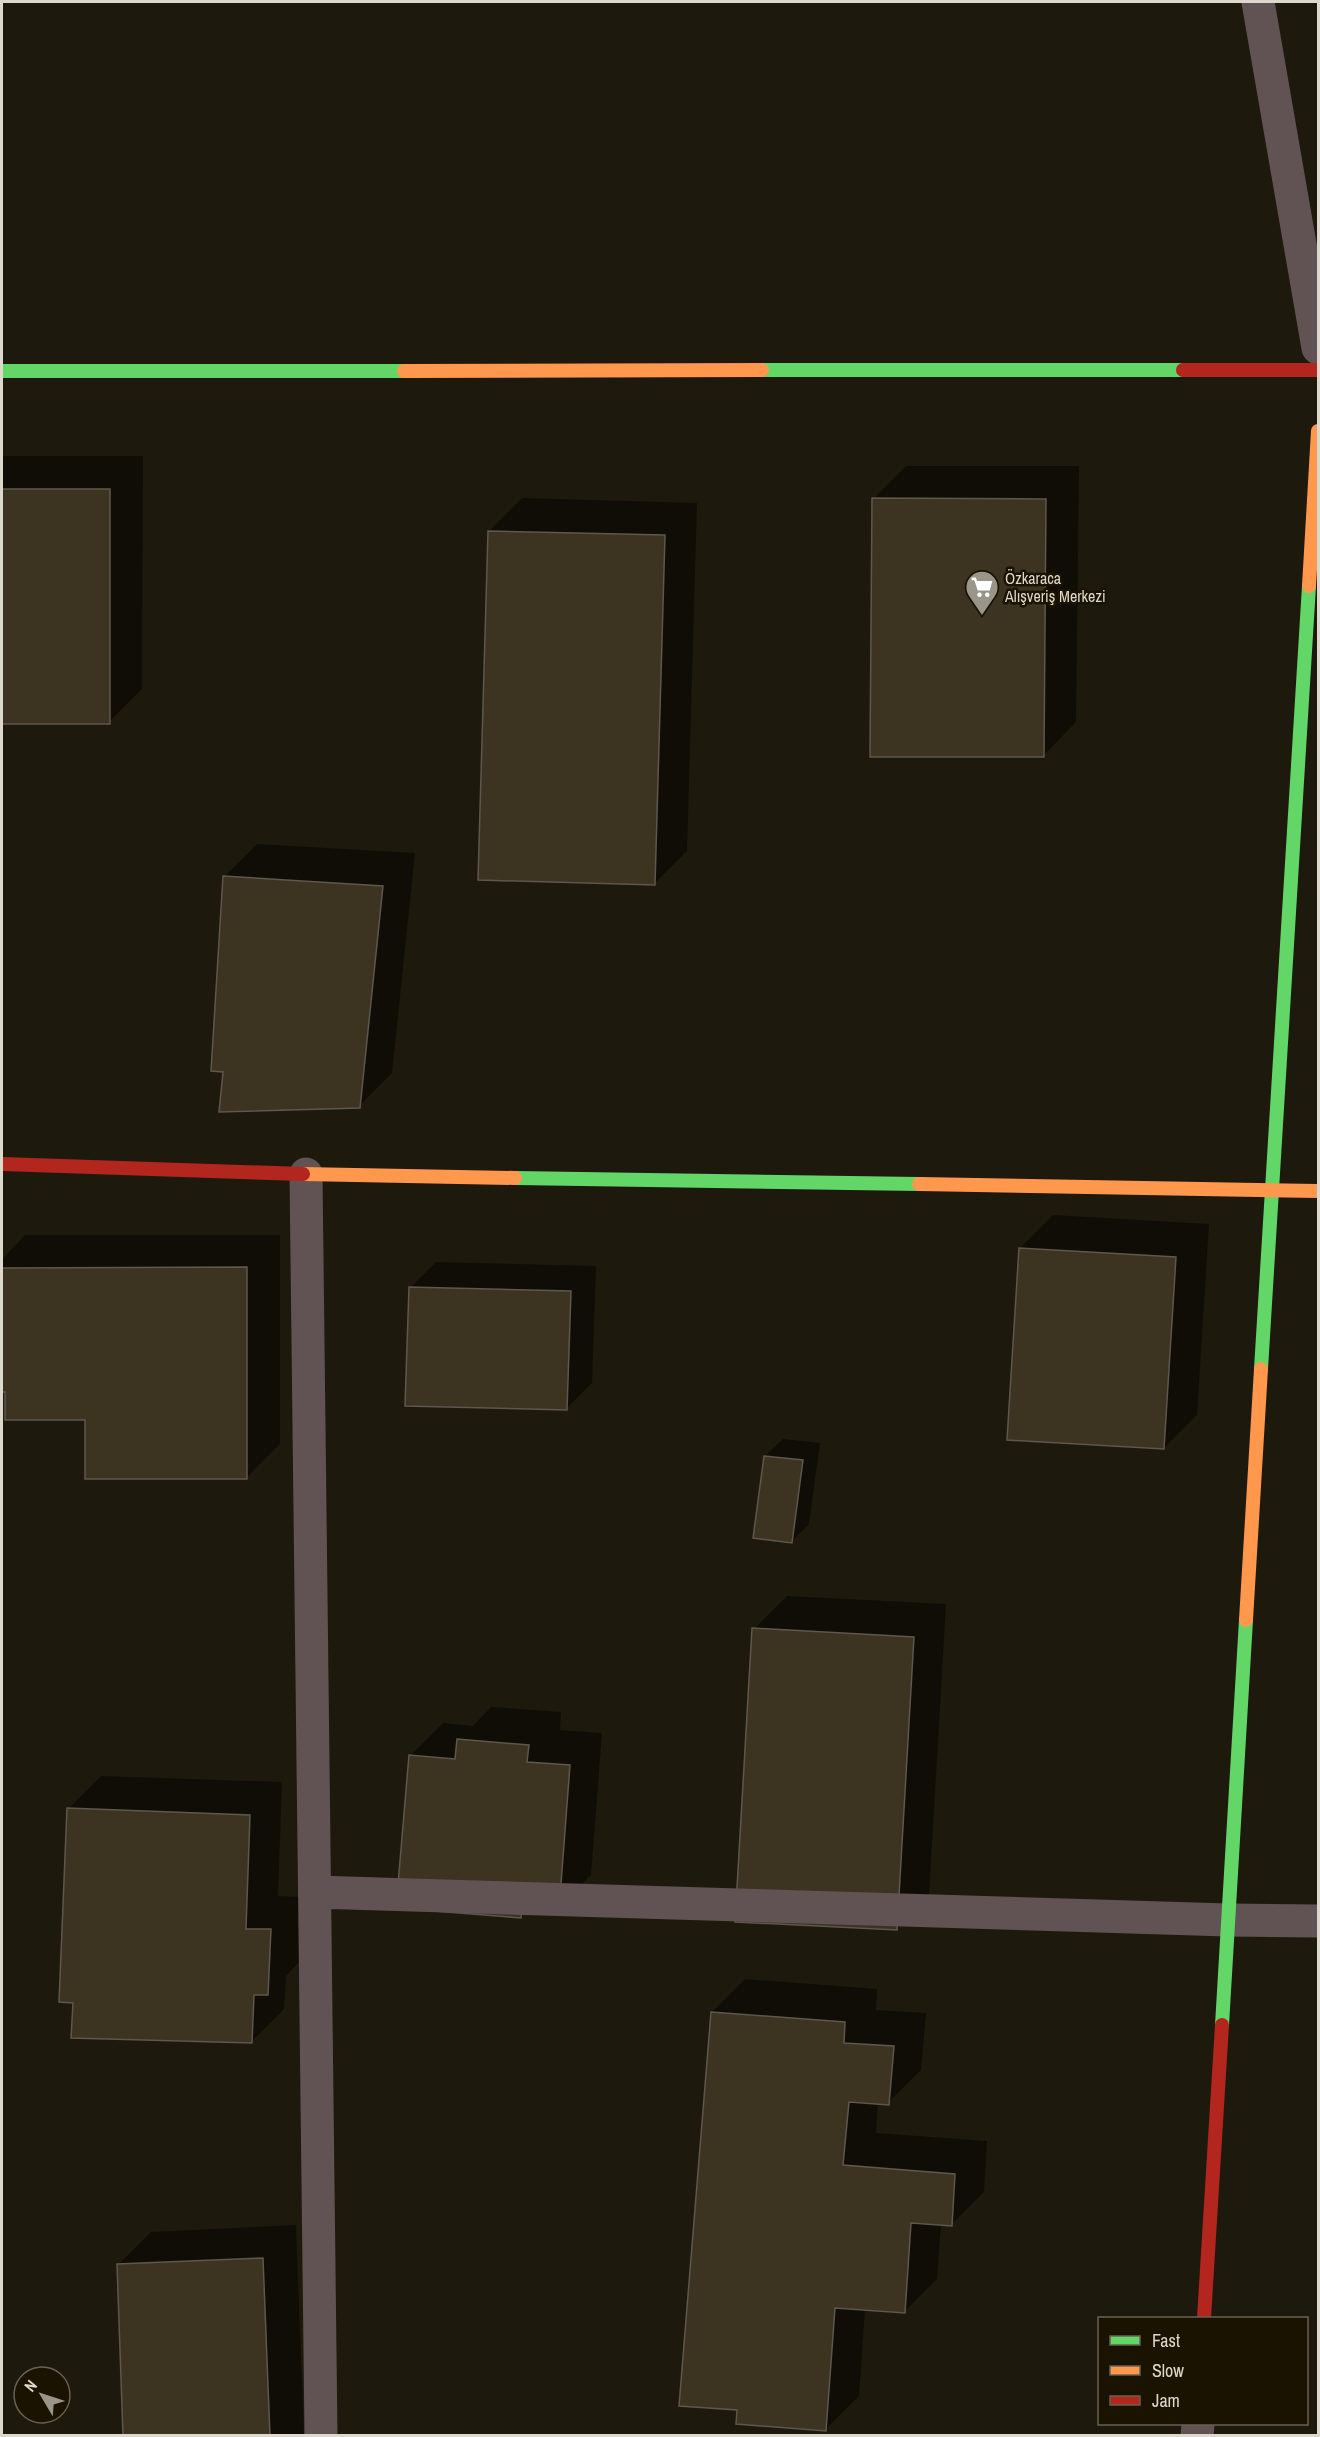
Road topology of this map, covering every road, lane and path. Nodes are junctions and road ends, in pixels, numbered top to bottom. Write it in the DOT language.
graph roads {
  1 [pos="1258,2"];
  2 [pos="1318,348"];
  3 [pos="1318,370"];
  4 [pos="2,371"];
  5 [pos="1318,431"];
  6 [pos="2,1164"];
  7 [pos="306,1174"];
  8 [pos="1272,1191"];
  9 [pos="1318,1191"];
  10 [pos="315,1892"];
  11 [pos="1228,1920"];
  12 [pos="1318,1921"];
  13 [pos="1204,2317"];
  14 [pos="321,2436"];
  1 -- 2 [label="street"];
  3 -- 4 [label="street"];
  5 -- 8 [label="street"];
  6 -- 7 [label="street"];
  7 -- 8 [label="street"];
  7 -- 10 [label="street"];
  8 -- 9 [label="street"];
  8 -- 11 [label="street"];
  10 -- 11 [label="street"];
  10 -- 14 [label="street"];
  11 -- 12 [label="street"];
  11 -- 13 [label="street"];
}
